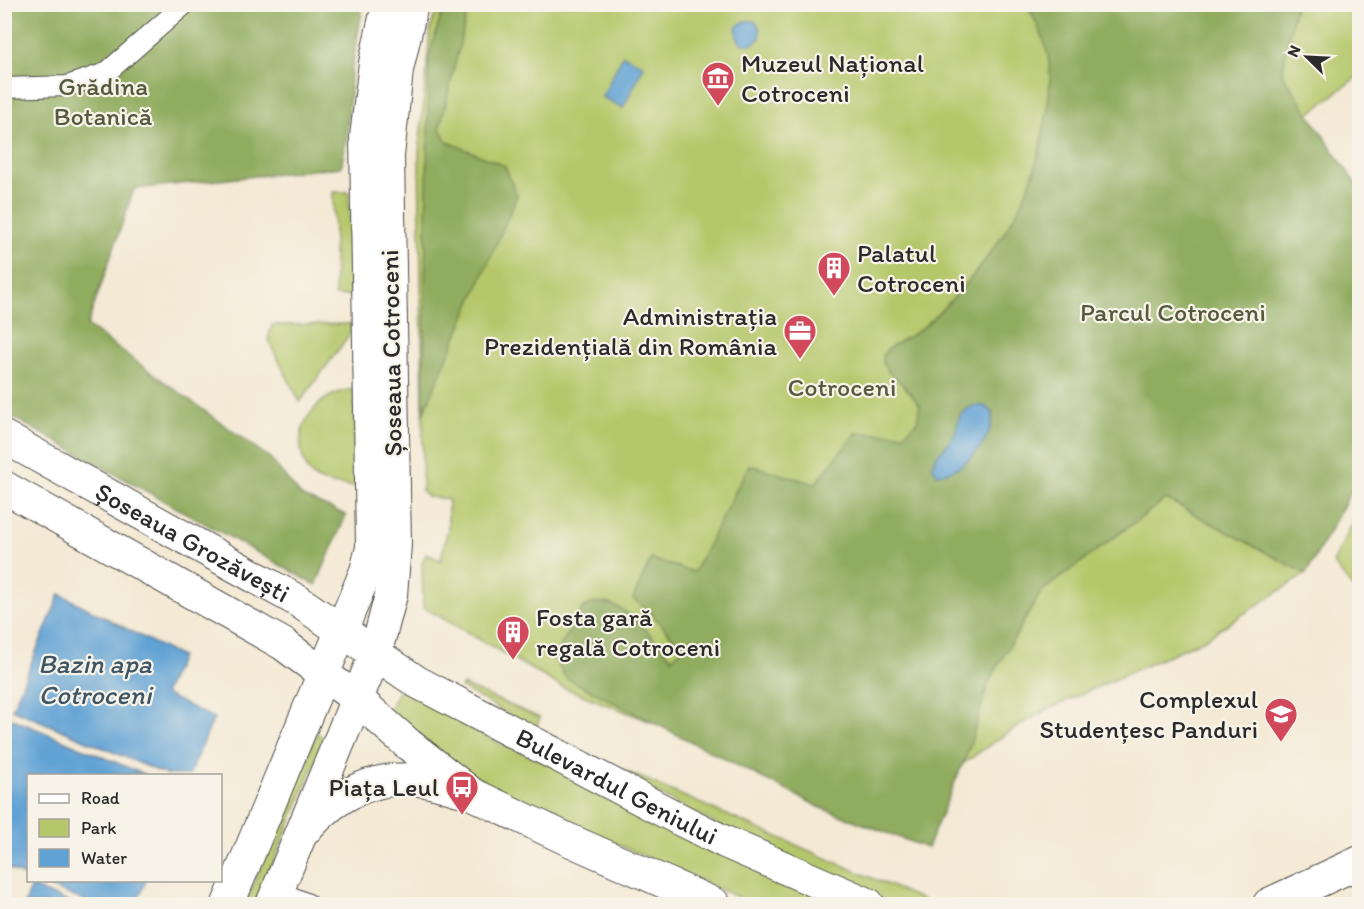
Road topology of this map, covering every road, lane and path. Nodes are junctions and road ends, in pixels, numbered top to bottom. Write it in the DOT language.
graph roads {
  1 [pos="185,4"];
  2 [pos="388,4"];
  3 [pos="412,4"];
  4 [pos="4,88"];
  5 [pos="4,437"];
  6 [pos="4,487"];
  7 [pos="341,631"];
  8 [pos="375,655"];
  9 [pos="324,673"];
  10 [pos="357,699"];
  11 [pos="472,794"];
  12 [pos="301,836"];
  13 [pos="1359,862"];
  14 [pos="275,898"];
  15 [pos="1275,903"];
  16 [pos="228,904"];
  17 [pos="308,904"];
  18 [pos="714,904"];
  19 [pos="868,904"];
  1 -- 4 [label="street"];
  2 -- 7 [label="main road, Șoseaua Cotroceni"];
  3 -- 8 [label="main road, Șoseaua Cotroceni"];
  5 -- 7 [label="main road, Șoseaua Grozăvești"];
  6 -- 9 [label="main road, Șoseaua Grozăvești"];
  7 -- 8 [label="main road, Șoseaua Grozăvești"];
  7 -- 9 [label="main road, Șoseaua Cotroceni"];
  8 -- 10 [label="main road, Șoseaua Cotroceni"];
  8 -- 19 [label="main road, Bulevardul Geniului"];
  9 -- 10 [label="main road"];
  9 -- 16 [label="main road, Șoseaua Cotroceni"];
  10 -- 11 [label="main road"];
  10 -- 12 [label="main road, Șoseaua Cotroceni"];
  11 -- 12 [label="main road"];
  11 -- 18 [label="main road"];
  12 -- 14 [label="main road, Șoseaua Cotroceni"];
  13 -- 15 [label="main road"];
  14 -- 17 [label="street"];
}
